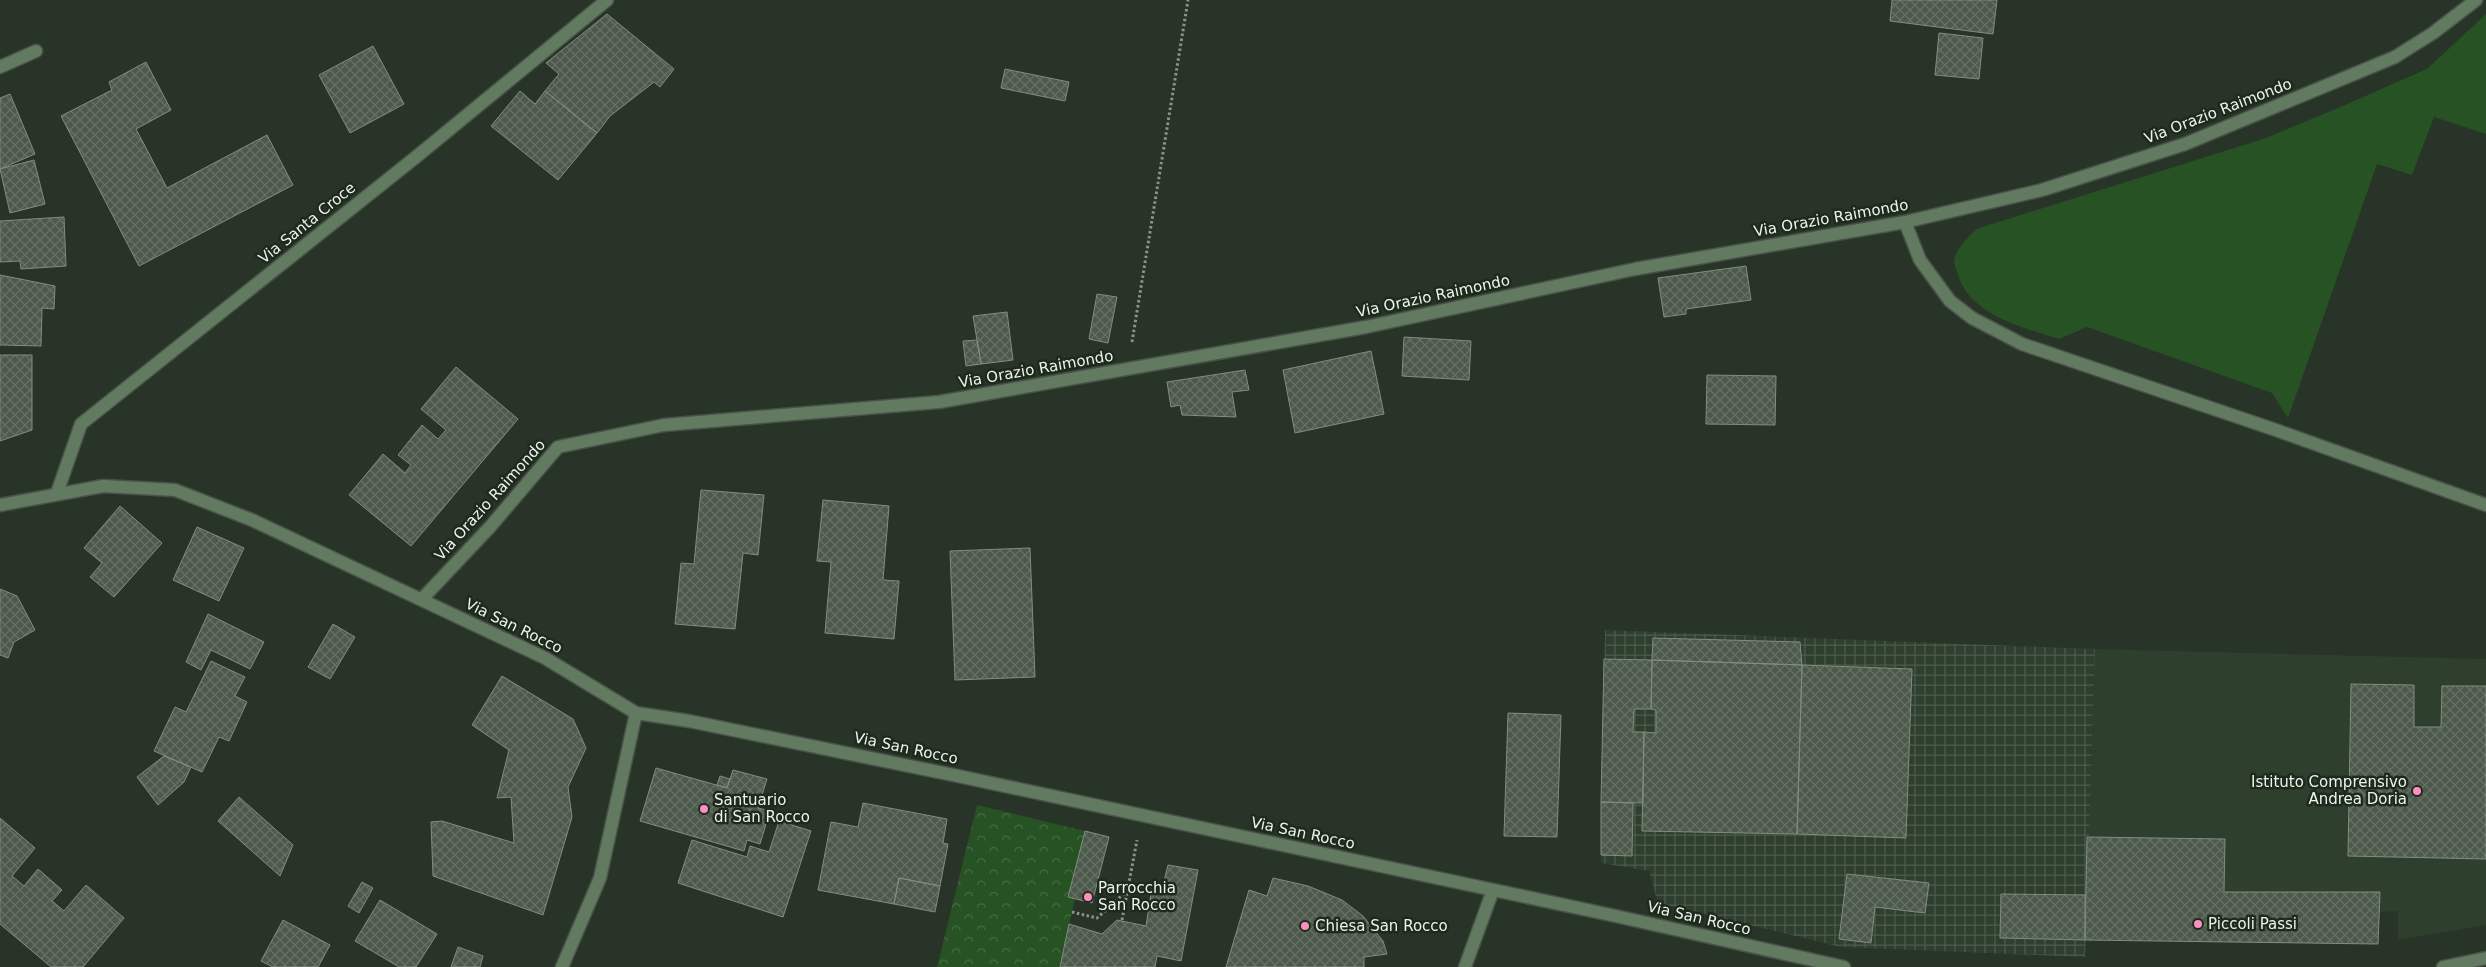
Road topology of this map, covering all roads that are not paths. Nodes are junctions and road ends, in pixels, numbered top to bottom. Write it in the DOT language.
graph roads {
  1 [pos="608,0"];
  2 [pos="2476,0"];
  3 [pos="36,51"];
  4 [pos="0,67"];
  5 [pos="1905,222"];
  6 [pos="57,493"];
  7 [pos="0,505"];
  8 [pos="2486,505"];
  9 [pos="422,599"];
  10 [pos="636,713"];
  11 [pos="1493,890"];
  12 [pos="2486,958"];
  13 [pos="562,967"];
  14 [pos="1465,967"];
  15 [pos="1844,967"];
  16 [pos="2443,967"];
  1 -- 6 [label="street, Via Santa Croce"];
  2 -- 5 [label="street, Via Orazio Raimondo"];
  3 -- 4 [label="street"];
  5 -- 8 [label="street"];
  5 -- 9 [label="street, Via Orazio Raimondo"];
  6 -- 7 [label="street, Via San Rocco"];
  6 -- 9 [label="street, Via San Rocco"];
  9 -- 10 [label="street, Via San Rocco"];
  10 -- 11 [label="street, Via San Rocco"];
  10 -- 13 [label="street"];
  11 -- 14 [label="street"];
  11 -- 15 [label="street, Via San Rocco"];
  12 -- 16 [label="street"];
}
